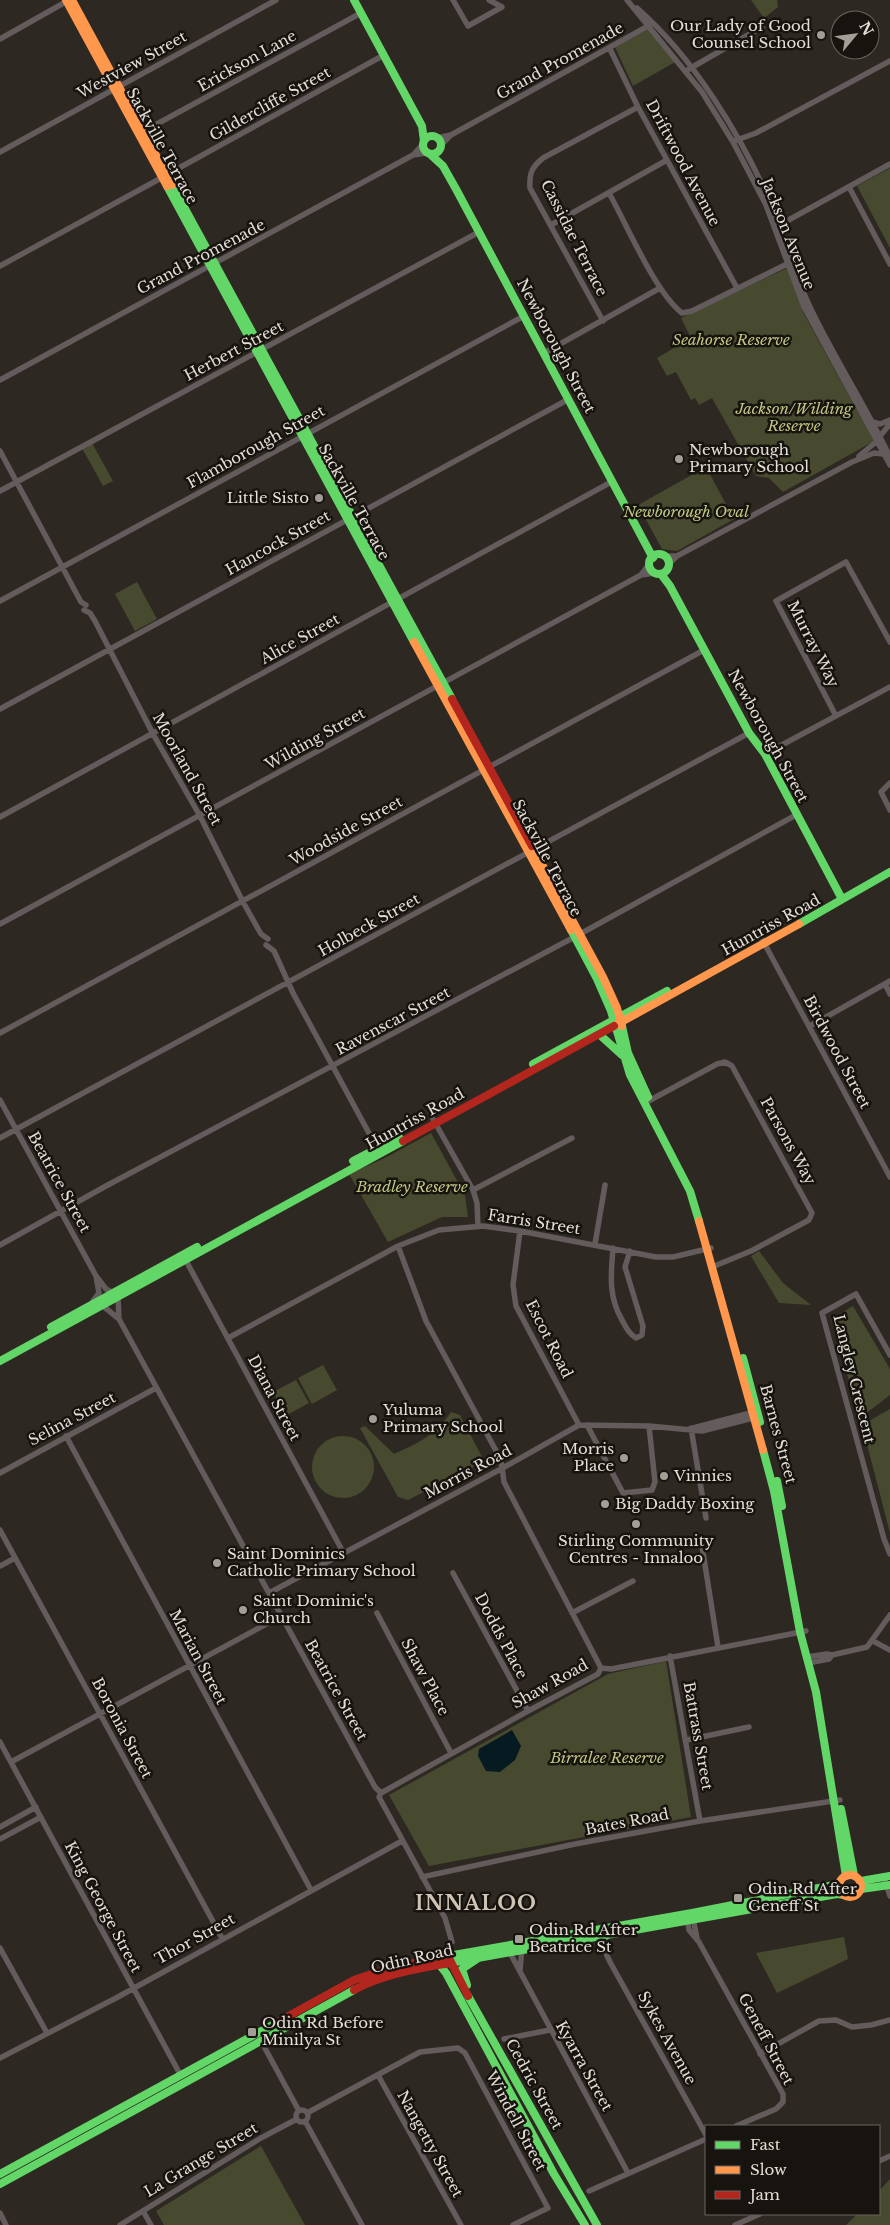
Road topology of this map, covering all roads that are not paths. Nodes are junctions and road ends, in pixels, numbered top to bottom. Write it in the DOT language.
graph roads {
  1 [pos="69,0"];
  2 [pos="276,0"];
  3 [pos="354,0"];
  4 [pos="453,0"];
  5 [pos="489,0"];
  6 [pos="628,0"];
  7 [pos="361,13"];
  8 [pos="651,25"];
  9 [pos="762,27"];
  10 [pos="0,39"];
  11 [pos="610,49"];
  12 [pos="384,55"];
  13 [pos="890,60"];
  14 [pos="689,69"];
  15 [pos="117,88"];
  16 [pos="638,107"];
  17 [pos="422,126"];
  18 [pos="144,131"];
  19 [pos="424,142"];
  20 [pos="438,142"];
  21 [pos="737,144"];
  22 [pos="0,152"];
  23 [pos="429,154"];
  24 [pos="413,156"];
  25 [pos="667,160"];
  26 [pos="890,164"];
  27 [pos="443,166"];
  28 [pos="166,176"];
  29 [pos="849,188"];
  30 [pos="609,193"];
  31 [pos="551,225"];
  32 [pos="777,226"];
  33 [pos="479,232"];
  34 [pos="790,262"];
  35 [pos="213,264"];
  36 [pos="890,264"];
  37 [pos="0,266"];
  38 [pos="660,288"];
  39 [pos="737,288"];
  40 [pos="524,316"];
  41 [pos="603,321"];
  42 [pos="260,351"];
  43 [pos="544,354"];
  44 [pos="0,380"];
  45 [pos="569,399"];
  46 [pos="890,420"];
  47 [pos="872,422"];
  48 [pos="890,424"];
  49 [pos="305,434"];
  50 [pos="878,439"];
  51 [pos="0,451"];
  52 [pos="883,454"];
  53 [pos="890,457"];
  54 [pos="852,462"];
  55 [pos="890,465"];
  56 [pos="18,481"];
  57 [pos="613,481"];
  58 [pos="0,491"];
  59 [pos="351,518"];
  60 [pos="677,556"];
  61 [pos="656,558"];
  62 [pos="62,567"];
  63 [pos="663,570"];
  64 [pos="641,575"];
  65 [pos="0,601"];
  66 [pos="396,601"];
  67 [pos="890,642"];
  68 [pos="109,649"];
  69 [pos="704,650"];
  70 [pos="441,684"];
  71 [pos="890,687"];
  72 [pos="0,709"];
  73 [pos="836,716"];
  74 [pos="749,733"];
  75 [pos="153,734"];
  76 [pos="765,754"];
  77 [pos="486,768"];
  78 [pos="890,783"];
  79 [pos="890,810"];
  80 [pos="796,815"];
  81 [pos="200,816"];
  82 [pos="0,817"];
  83 [pos="530,851"];
  84 [pos="890,872"];
  85 [pos="842,898"];
  86 [pos="243,902"];
  87 [pos="0,924"];
  88 [pos="577,936"];
  89 [pos="763,941"];
  90 [pos="887,982"];
  91 [pos="290,983"];
  92 [pos="890,994"];
  93 [pos="617,1022"];
  94 [pos="810,1026"];
  95 [pos="0,1033"];
  96 [pos="600,1035"];
  97 [pos="623,1056"];
  98 [pos="333,1067"];
  99 [pos="0,1100"];
  100 [pos="647,1102"];
  101 [pos="434,1121"];
  102 [pos="16,1129"];
  103 [pos="0,1138"];
  104 [pos="572,1138"];
  105 [pos="385,1144"];
  106 [pos="890,1176"];
  107 [pos="605,1185"];
  108 [pos="474,1190"];
  109 [pos="61,1211"];
  110 [pos="478,1227"];
  111 [pos="520,1230"];
  112 [pos="596,1244"];
  113 [pos="0,1245"];
  114 [pos="398,1246"];
  115 [pos="613,1248"];
  116 [pos="709,1249"];
  117 [pos="630,1251"];
  118 [pos="184,1258"];
  119 [pos="714,1266"];
  120 [pos="96,1276"];
  121 [pos="116,1295"];
  122 [pos="103,1306"];
  123 [pos="84,1309"];
  124 [pos="119,1318"];
  125 [pos="228,1338"];
  126 [pos="0,1355"];
  127 [pos="890,1356"];
  128 [pos="0,1361"];
  129 [pos="156,1388"];
  130 [pos="755,1414"];
  131 [pos="579,1425"];
  132 [pos="587,1425"];
  133 [pos="650,1426"];
  134 [pos="691,1428"];
  135 [pos="66,1436"];
  136 [pos="501,1469"];
  137 [pos="0,1473"];
  138 [pos="706,1518"];
  139 [pos="0,1530"];
  140 [pos="702,1546"];
  141 [pos="343,1552"];
  142 [pos="890,1554"];
  143 [pos="15,1558"];
  144 [pos="0,1566"];
  145 [pos="453,1573"];
  146 [pos="634,1581"];
  147 [pos="269,1593"];
  148 [pos="377,1613"];
  149 [pos="572,1613"];
  150 [pos="890,1615"];
  151 [pos="281,1616"];
  152 [pos="803,1631"];
  153 [pos="873,1641"];
  154 [pos="718,1647"];
  155 [pos="890,1650"];
  156 [pos="670,1656"];
  157 [pos="810,1660"];
  158 [pos="188,1665"];
  159 [pos="601,1668"];
  160 [pos="528,1711"];
  161 [pos="99,1714"];
  162 [pos="749,1727"];
  163 [pos="687,1740"];
  164 [pos="0,1742"];
  165 [pos="451,1753"];
  166 [pos="11,1762"];
  167 [pos="381,1793"];
  168 [pos="837,1800"];
  169 [pos="36,1807"];
  170 [pos="41,1817"];
  171 [pos="700,1821"];
  172 [pos="0,1827"];
  173 [pos="0,1839"];
  174 [pos="402,1841"];
  175 [pos="854,1875"];
  176 [pos="846,1876"];
  177 [pos="422,1878"];
  178 [pos="888,1881"];
  179 [pos="839,1884"];
  180 [pos="861,1885"];
  181 [pos="311,1890"];
  182 [pos="845,1895"];
  183 [pos="890,1896"];
  184 [pos="690,1918"];
  185 [pos="602,1932"];
  186 [pos="222,1938"];
  187 [pos="452,1942"];
  188 [pos="522,1947"];
  189 [pos="0,1948"];
  190 [pos="509,1950"];
  191 [pos="477,1959"];
  192 [pos="449,1960"];
  193 [pos="438,1962"];
  194 [pos="520,1971"];
  195 [pos="133,1988"];
  196 [pos="477,2010"];
  197 [pos="890,2020"];
  198 [pos="550,2030"];
  199 [pos="46,2033"];
  200 [pos="256,2033"];
  201 [pos="504,2039"];
  202 [pos="261,2041"];
  203 [pos="760,2054"];
  204 [pos="0,2058"];
  205 [pos="180,2075"];
  206 [pos="378,2075"];
  207 [pos="185,2083"];
  208 [pos="299,2111"];
  209 [pos="307,2113"];
  210 [pos="297,2119"];
  211 [pos="305,2121"];
  212 [pos="738,2125"];
  213 [pos="705,2132"];
  214 [pos="705,2139"];
  215 [pos="628,2173"];
  216 [pos="0,2174"];
  217 [pos="0,2184"];
  218 [pos="589,2191"];
  219 [pos="142,2210"];
  220 [pos="0,2213"];
  221 [pos="758,2215"];
  222 [pos="6,2225"];
  223 [pos="120,2225"];
  224 [pos="151,2225"];
  225 [pos="362,2225"];
  226 [pos="461,2225"];
  227 [pos="513,2225"];
  228 [pos="585,2225"];
  229 [pos="597,2225"];
  230 [pos="735,2225"];
  1 -- 10 [label="street"];
  1 -- 15 [label="main road, Sackville Terrace"];
  2 -- 15 [label="street, Westview Street"];
  3 -- 7 [label="main road, Newborough Street"];
  4 -- 5 [label="street"];
  6 -- 8 [label="street, Jackson Avenue"];
  7 -- 12 [label="main road, Newborough Street"];
  7 -- 18 [label="street, Erickson Lane"];
  8 -- 11 [label="street, Grand Promenade"];
  8 -- 14 [label="street, Jackson Avenue"];
  9 -- 14 [label="street"];
  11 -- 16 [label="street, Driftwood Avenue"];
  11 -- 20 [label="street, Grand Promenade"];
  12 -- 17 [label="main road, Newborough Street"];
  12 -- 28 [label="street, Gildercliffe Street"];
  13 -- 21 [label="street"];
  14 -- 21 [label="street, Jackson Avenue"];
  15 -- 18 [label="main road, Sackville Terrace"];
  15 -- 22 [label="street, Westview Street"];
  15 -- 28 [label="main road, Sackville Terrace"];
  16 -- 25 [label="street, Driftwood Avenue"];
  16 -- 31 [label="street, Cassidae Terrace"];
  17 -- 19 [label="main road, Newborough Street"];
  17 -- 20 [label="main road, Newborough Street"];
  18 -- 28 [label="main road, Sackville Terrace"];
  19 -- 20 [label="main road"];
  19 -- 23 [label="main road, Newborough Street"];
  19 -- 24 [label="street, Grand Promenade"];
  20 -- 23 [label="main road"];
  20 -- 27 [label="main road, Newborough Street"];
  21 -- 32 [label="street, Jackson Avenue"];
  23 -- 24 [label="street, Grand Promenade"];
  23 -- 27 [label="main road, Newborough Street"];
  24 -- 35 [label="street, Grand Promenade"];
  25 -- 30 [label="street"];
  25 -- 39 [label="street, Driftwood Avenue"];
  26 -- 29 [label="street"];
  27 -- 33 [label="main road, Newborough Street"];
  28 -- 35 [label="main road, Sackville Terrace"];
  28 -- 37 [label="street, Gildercliffe Street"];
  29 -- 32 [label="street"];
  29 -- 36 [label="street"];
  30 -- 31 [label="street"];
  30 -- 38 [label="street"];
  31 -- 41 [label="street, Cassidae Terrace"];
  32 -- 34 [label="street, Jackson Avenue"];
  33 -- 40 [label="main road, Newborough Street"];
  33 -- 42 [label="street, Herbert Street"];
  34 -- 39 [label="street"];
  34 -- 47 [label="street, Jackson Avenue"];
  34 -- 50 [label="street, Jackson Avenue"];
  35 -- 42 [label="main road, Sackville Terrace"];
  35 -- 44 [label="street, Grand Promenade"];
  38 -- 39 [label="street"];
  38 -- 41 [label="street"];
  40 -- 43 [label="main road, Newborough Street"];
  40 -- 49 [label="street, Flamborough Street"];
  41 -- 43 [label="street"];
  42 -- 49 [label="main road, Sackville Terrace"];
  42 -- 56 [label="street, Herbert Street"];
  43 -- 45 [label="main road, Newborough Street"];
  45 -- 57 [label="main road, Newborough Street"];
  45 -- 59 [label="street, Hancock Street"];
  46 -- 47 [label="street"];
  47 -- 50 [label="street, Jackson Avenue"];
  48 -- 50 [label="street"];
  49 -- 59 [label="main road, Sackville Terrace"];
  49 -- 62 [label="street, Flamborough Street"];
  50 -- 52 [label="street, Jackson Avenue"];
  50 -- 53 [label="street, Jackson Avenue"];
  50 -- 54 [label="street"];
  51 -- 56 [label="street, Moorland Street"];
  52 -- 54 [label="street"];
  52 -- 55 [label="street, Jackson Avenue"];
  54 -- 60 [label="street"];
  56 -- 58 [label="street, Herbert Street"];
  56 -- 62 [label="street, Moorland Street"];
  57 -- 61 [label="main road, Newborough Street"];
  57 -- 66 [label="street, Alice Street"];
  59 -- 66 [label="main road, Sackville Terrace"];
  59 -- 68 [label="street, Hancock Street"];
  60 -- 61 [label="street"];
  60 -- 63 [label="street"];
  61 -- 63 [label="main road, Newborough Street"];
  61 -- 63 [label="main road, Newborough Street"];
  61 -- 64 [label="street, Wilding Street"];
  62 -- 65 [label="street, Flamborough Street"];
  62 -- 68 [label="street, Moorland Street"];
  63 -- 64 [label="street, Wilding Street"];
  63 -- 69 [label="main road, Newborough Street"];
  64 -- 70 [label="street, Wilding Street"];
  66 -- 70 [label="main road, Sackville Terrace"];
  66 -- 75 [label="street, Alice Street"];
  67 -- 73 [label="street, Murray Way"];
  68 -- 72 [label="street, Hancock Street"];
  68 -- 75 [label="street, Moorland Street"];
  69 -- 74 [label="main road, Newborough Street"];
  69 -- 77 [label="street, Woodside Street"];
  70 -- 77 [label="main road, Sackville Terrace"];
  70 -- 81 [label="street, Wilding Street"];
  71 -- 73 [label="street"];
  73 -- 76 [label="street"];
  74 -- 76 [label="main road, Newborough Street"];
  74 -- 83 [label="street, Holbeck Street"];
  75 -- 81 [label="street, Moorland Street"];
  75 -- 82 [label="street, Alice Street"];
  76 -- 80 [label="main road, Newborough Street"];
  77 -- 83 [label="main road, Sackville Terrace"];
  77 -- 86 [label="street, Woodside Street"];
  78 -- 79 [label="street"];
  80 -- 85 [label="main road, Newborough Street"];
  80 -- 88 [label="street, Ravenscar Street"];
  81 -- 86 [label="street, Moorland Street"];
  81 -- 87 [label="street, Wilding Street"];
  83 -- 88 [label="main road, Sackville Terrace"];
  83 -- 91 [label="street, Holbeck Street"];
  84 -- 85 [label="main road, Huntriss Road"];
  85 -- 89 [label="main road, Huntriss Road"];
  86 -- 91 [label="street, Moorland Street"];
  86 -- 95 [label="street, Woodside Street"];
  88 -- 93 [label="main road, Sackville Terrace"];
  88 -- 98 [label="street, Ravenscar Street"];
  89 -- 93 [label="main road, Huntriss Road"];
  89 -- 94 [label="street, Birdwood Street"];
  90 -- 92 [label="street"];
  90 -- 94 [label="street"];
  91 -- 98 [label="street, Moorland Street"];
  91 -- 102 [label="street, Holbeck Street"];
  93 -- 96 [label="main road, Huntriss Road"];
  93 -- 97 [label="main road, Barnes Street"];
  93 -- 100 [label="main road, Barnes Street"];
  93 -- 101 [label="main road, Huntriss Road"];
  94 -- 106 [label="street, Birdwood Street"];
  96 -- 97 [label="main road"];
  96 -- 101 [label="main road, Huntriss Road"];
  97 -- 100 [label="main road, Barnes Street"];
  98 -- 105 [label="street, Moorland Street"];
  98 -- 109 [label="street, Ravenscar Street"];
  99 -- 102 [label="street, Beatrice Street"];
  100 -- 116 [label="main road, Barnes Street"];
  100 -- 119 [label="street, Parsons Way"];
  101 -- 105 [label="main road, Huntriss Road"];
  101 -- 108 [label="street"];
  101 -- 118 [label="main road, Huntriss Road"];
  102 -- 103 [label="street, Holbeck Street"];
  102 -- 109 [label="street, Beatrice Street"];
  104 -- 108 [label="street"];
  105 -- 118 [label="main road, Huntriss Road"];
  107 -- 112 [label="street"];
  108 -- 110 [label="street"];
  109 -- 113 [label="street, Ravenscar Street"];
  109 -- 120 [label="street, Beatrice Street"];
  110 -- 111 [label="street, Farris Street"];
  110 -- 114 [label="street, Farris Street"];
  111 -- 112 [label="street, Farris Street"];
  111 -- 131 [label="street, Escot Road"];
  112 -- 115 [label="street, Farris Street"];
  114 -- 125 [label="street, Farris Street"];
  114 -- 136 [label="street"];
  115 -- 117 [label="street, Farris Street"];
  115 -- 117 [label="street"];
  116 -- 117 [label="street, Farris Street"];
  116 -- 119 [label="main road, Barnes Street"];
  118 -- 121 [label="main road, Huntriss Road"];
  118 -- 125 [label="street, Diana Street"];
  119 -- 130 [label="main road, Barnes Street"];
  120 -- 121 [label="street, Beatrice Street"];
  120 -- 123 [label="street"];
  121 -- 122 [label="main road, Huntriss Road"];
  121 -- 123 [label="main road, Huntriss Road"];
  121 -- 124 [label="street, Beatrice Street"];
  122 -- 124 [label="street, Beatrice Street"];
  122 -- 128 [label="main road, Huntriss Road"];
  123 -- 126 [label="main road, Huntriss Road"];
  124 -- 129 [label="street, Beatrice Street"];
  125 -- 141 [label="street, Diana Street"];
  127 -- 142 [label="street, Langley Crescent"];
  129 -- 135 [label="street, Selina Street"];
  129 -- 147 [label="street, Beatrice Street"];
  130 -- 134 [label="street, Morris Road"];
  130 -- 152 [label="main road, Barnes Street"];
  131 -- 132 [label="street, Morris Road"];
  131 -- 136 [label="street, Morris Road"];
  132 -- 133 [label="street, Morris Road"];
  132 -- 133 [label="street"];
  133 -- 134 [label="street, Morris Road"];
  134 -- 138 [label="street"];
  135 -- 137 [label="street, Selina Street"];
  135 -- 158 [label="street, Marian Street"];
  136 -- 141 [label="street, Morris Road"];
  136 -- 149 [label="street"];
  139 -- 143 [label="street, Boronia Street"];
  140 -- 154 [label="street"];
  141 -- 147 [label="street, Morris Road"];
  143 -- 144 [label="street"];
  143 -- 161 [label="street, Boronia Street"];
  145 -- 160 [label="street, Dodds Place"];
  146 -- 149 [label="street"];
  147 -- 151 [label="street, Beatrice Street"];
  148 -- 165 [label="street, Shaw Place"];
  149 -- 159 [label="street"];
  150 -- 153 [label="street"];
  151 -- 158 [label="street"];
  151 -- 167 [label="street, Beatrice Street"];
  152 -- 154 [label="street, Shaw Road"];
  152 -- 157 [label="main road, Barnes Street"];
  153 -- 155 [label="street"];
  153 -- 157 [label="street"];
  154 -- 156 [label="street, Shaw Road"];
  156 -- 159 [label="street, Shaw Road"];
  156 -- 163 [label="street, Battrass Street"];
  157 -- 168 [label="main road, Barnes Street"];
  158 -- 161 [label="street"];
  158 -- 181 [label="street, Marian Street"];
  159 -- 160 [label="street, Shaw Road"];
  160 -- 165 [label="street, Shaw Road"];
  161 -- 166 [label="street"];
  161 -- 186 [label="street, Boronia Street"];
  162 -- 163 [label="street"];
  163 -- 171 [label="street, Battrass Street"];
  164 -- 166 [label="street, King George Street"];
  165 -- 167 [label="street, Shaw Road"];
  166 -- 169 [label="street, King George Street"];
  167 -- 174 [label="street, Beatrice Street"];
  168 -- 171 [label="street, Bates Road"];
  168 -- 175 [label="main road, Barnes Street"];
  168 -- 176 [label="main road, Barnes Street"];
  169 -- 170 [label="street, King George Street"];
  169 -- 172 [label="street"];
  170 -- 173 [label="street"];
  170 -- 195 [label="street, King George Street"];
  171 -- 177 [label="street, Bates Road"];
  174 -- 177 [label="street, Beatrice Street"];
  174 -- 181 [label="street, Thor Street"];
  175 -- 176 [label="main road"];
  175 -- 180 [label="main road"];
  176 -- 179 [label="main road"];
  177 -- 187 [label="street, Beatrice Street"];
  178 -- 180 [label="main road, Odin Road"];
  178 -- 183 [label="street"];
  179 -- 182 [label="main road"];
  179 -- 184 [label="main road, Odin Road"];
  180 -- 182 [label="main road, Odin Road"];
  181 -- 186 [label="street, Thor Street"];
  182 -- 184 [label="main road, Odin Road"];
  184 -- 185 [label="main road, Odin Road"];
  184 -- 203 [label="street, Geneff Street"];
  185 -- 188 [label="main road, Odin Road"];
  185 -- 213 [label="street, Sykes Avenue"];
  186 -- 195 [label="street, Thor Street"];
  188 -- 190 [label="main road, Odin Road"];
  188 -- 194 [label="street"];
  189 -- 199 [label="street"];
  190 -- 191 [label="main road, Odin Road"];
  190 -- 192 [label="main road, Odin Road"];
  190 -- 194 [label="street, Kyarra Street"];
  191 -- 192 [label="main road, Odin Road"];
  191 -- 196 [label="main road"];
  192 -- 193 [label="main road, Odin Road"];
  192 -- 196 [label="main road, Cedric Street"];
  193 -- 200 [label="main road, Odin Road"];
  193 -- 202 [label="main road, Odin Road"];
  193 -- 228 [label="main road, Cedric Street"];
  194 -- 198 [label="street, Kyarra Street"];
  195 -- 199 [label="street, Thor Street"];
  195 -- 205 [label="street, King George Street"];
  196 -- 229 [label="main road, Cedric Street"];
  197 -- 203 [label="street"];
  198 -- 201 [label="street"];
  198 -- 215 [label="street, Kyarra Street"];
  199 -- 204 [label="street, Thor Street"];
  200 -- 202 [label="street"];
  200 -- 205 [label="main road, Odin Road"];
  202 -- 207 [label="main road, Odin Road"];
  202 -- 208 [label="street"];
  203 -- 212 [label="street, Geneff Street"];
  205 -- 207 [label="street, King George Street"];
  205 -- 216 [label="main road, Odin Road"];
  206 -- 209 [label="street"];
  206 -- 226 [label="street, Nangetty Street"];
  206 -- 227 [label="street, Windell Street"];
  207 -- 217 [label="main road, Odin Road"];
  208 -- 209 [label="street"];
  208 -- 210 [label="street"];
  209 -- 211 [label="street"];
  210 -- 211 [label="street"];
  210 -- 219 [label="street, La Grange Street"];
  211 -- 225 [label="street"];
  214 -- 215 [label="street"];
  215 -- 218 [label="street"];
  219 -- 223 [label="street, La Grange Street"];
  219 -- 224 [label="street"];
  220 -- 222 [label="street"];
  221 -- 230 [label="street"];
}
